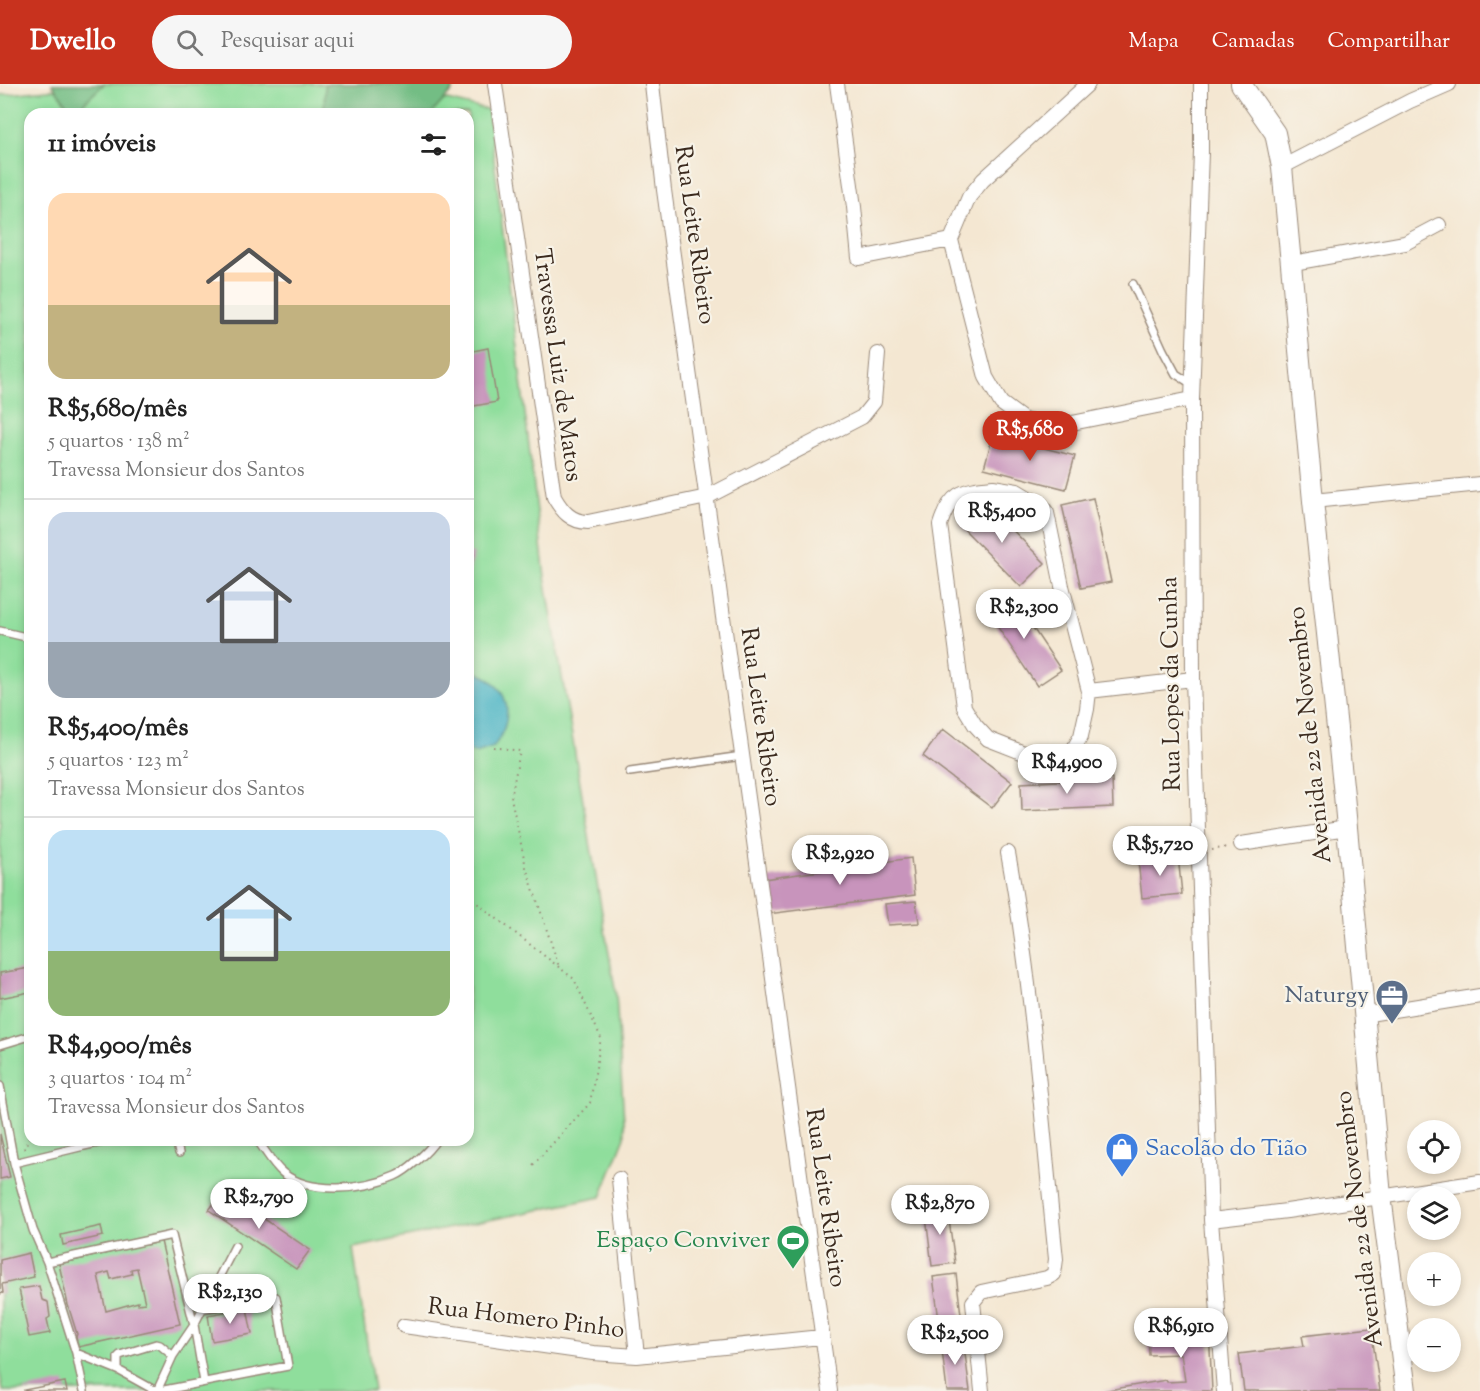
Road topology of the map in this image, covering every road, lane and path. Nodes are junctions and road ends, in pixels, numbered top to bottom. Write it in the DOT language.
graph roads {
  1 [pos="495,84"];
  2 [pos="652,84"];
  3 [pos="837,84"];
  4 [pos="1088,84"];
  5 [pos="1201,84"];
  6 [pos="1241,84"];
  7 [pos="1449,84"];
  8 [pos="1282,167"];
  9 [pos="1439,225"];
  10 [pos="951,240"];
  11 [pos="1293,263"];
  12 [pos="1133,284"];
  13 [pos="878,354"];
  14 [pos="1192,384"];
  15 [pos="1192,399"];
  16 [pos="1480,484"];
  17 [pos="707,497"];
  18 [pos="1313,501"];
  19 [pos="0,631"];
  20 [pos="24,637"];
  21 [pos="1193,679"];
  22 [pos="1089,691"];
  23 [pos="494,747"];
  24 [pos="742,756"];
  25 [pos="630,772"];
  26 [pos="1347,828"];
  27 [pos="1241,844"];
  28 [pos="1008,853"];
  29 [pos="1199,853"];
  30 [pos="474,901"];
  31 [pos="559,967"];
  32 [pos="1480,996"];
  33 [pos="1364,1015"];
  34 [pos="24,1038"];
  35 [pos="0,1045"];
  36 [pos="0,1086"];
  37 [pos="74,1146"];
  38 [pos="177,1146"];
  39 [pos="262,1146"];
  40 [pos="432,1146"];
  41 [pos="179,1153"];
  42 [pos="14,1163"];
  43 [pos="532,1166"];
  44 [pos="620,1179"];
  45 [pos="1480,1182"];
  46 [pos="1381,1197"];
  47 [pos="1211,1220"];
  48 [pos="235,1246"];
  49 [pos="47,1262"];
  50 [pos="201,1309"];
  51 [pos="194,1325"];
  52 [pos="404,1326"];
  53 [pos="821,1337"];
  54 [pos="76,1353"];
  55 [pos="172,1356"];
  56 [pos="637,1356"];
  57 [pos="118,1370"];
  58 [pos="204,1382"];
  59 [pos="84,1391"];
  60 [pos="158,1391"];
  61 [pos="830,1391"];
  62 [pos="982,1391"];
  63 [pos="1224,1391"];
  64 [pos="1406,1391"];
  1 -- 17 [label="street, Travessa Luiz de Matos"];
  2 -- 17 [label="street, Rua Leite Ribeiro"];
  3 -- 10 [label="street"];
  4 -- 10 [label="street"];
  5 -- 14 [label="street, Rua Lopes da Cunha"];
  6 -- 8 [label="street, Avenida 22 de Novembro"];
  7 -- 8 [label="street"];
  8 -- 11 [label="street, Avenida 22 de Novembro"];
  9 -- 11 [label="street"];
  10 -- 15 [label="street"];
  11 -- 18 [label="street, Avenida 22 de Novembro"];
  12 -- 14 [label="lane"];
  13 -- 17 [label="street, Travessa Luiz de Matos"];
  14 -- 15 [label="street, Rua Lopes da Cunha"];
  15 -- 21 [label="street, Rua Lopes da Cunha"];
  16 -- 18 [label="street"];
  17 -- 24 [label="street, Rua Leite Ribeiro"];
  18 -- 26 [label="street, Avenida 22 de Novembro"];
  19 -- 20 [label="lane"];
  21 -- 22 [label="street"];
  21 -- 29 [label="street, Rua Lopes da Cunha"];
  22 -- 22 [label="street"];
  23 -- 31 [label="path"];
  24 -- 25 [label="lane"];
  24 -- 53 [label="street, Rua Leite Ribeiro"];
  26 -- 27 [label="street"];
  26 -- 33 [label="street, Avenida 22 de Novembro"];
  27 -- 29 [label="path"];
  28 -- 62 [label="street"];
  29 -- 47 [label="street, Rua Lopes da Cunha"];
  30 -- 31 [label="path"];
  31 -- 43 [label="path"];
  32 -- 33 [label="street"];
  33 -- 46 [label="street, Avenida 22 de Novembro"];
  34 -- 35 [label="lane"];
  36 -- 42 [label="lane"];
  37 -- 42 [label="lane"];
  38 -- 41 [label="lane"];
  39 -- 40 [label="lane"];
  42 -- 49 [label="lane"];
  44 -- 56 [label="street"];
  45 -- 46 [label="street"];
  46 -- 47 [label="street"];
  46 -- 64 [label="street, Avenida 22 de Novembro"];
  47 -- 63 [label="street, Rua Lopes da Cunha"];
  48 -- 50 [label="lane"];
  49 -- 51 [label="lane"];
  49 -- 54 [label="lane"];
  50 -- 51 [label="lane"];
  50 -- 58 [label="lane"];
  51 -- 55 [label="lane"];
  51 -- 58 [label="lane"];
  52 -- 56 [label="street, Rua Homero Pinho"];
  53 -- 56 [label="street, Rua Homero Pinho"];
  53 -- 61 [label="street, Rua Leite Ribeiro"];
  54 -- 57 [label="lane"];
  54 -- 59 [label="lane"];
  55 -- 57 [label="lane"];
  55 -- 60 [label="lane"];
  57 -- 60 [label="lane"];
  58 -- 60 [label="lane"];
}
